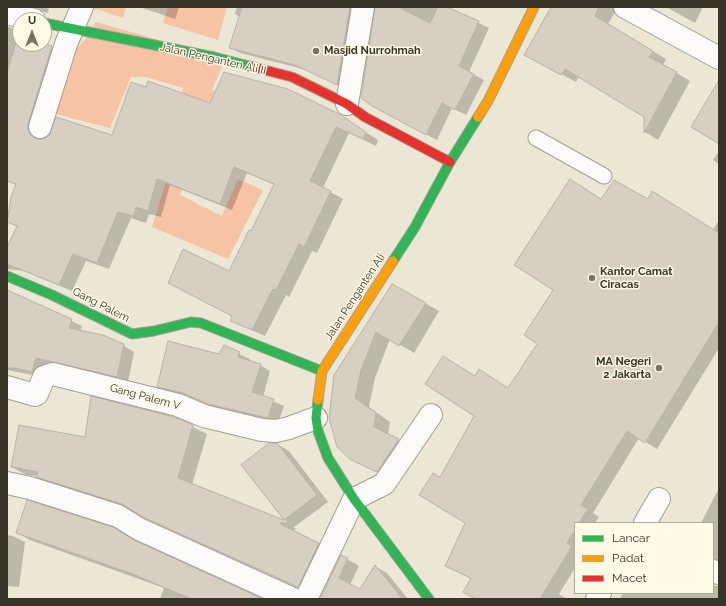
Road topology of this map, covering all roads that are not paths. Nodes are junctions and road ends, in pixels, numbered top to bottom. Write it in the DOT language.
graph roads {
  1 [pos="82,7"];
  2 [pos="363,7"];
  3 [pos="534,7"];
  4 [pos="625,7"];
  5 [pos="52,25"];
  6 [pos="74,30"];
  7 [pos="719,58"];
  8 [pos="347,104"];
  9 [pos="40,128"];
  10 [pos="536,138"];
  11 [pos="450,162"];
  12 [pos="604,176"];
  13 [pos="7,276"];
  14 [pos="322,371"];
  15 [pos="7,387"];
  16 [pos="431,415"];
  17 [pos="316,418"];
  18 [pos="7,483"];
  19 [pos="354,499"];
  20 [pos="659,499"];
  21 [pos="646,522"];
  22 [pos="292,599"];
  23 [pos="306,599"];
  24 [pos="429,599"];
  1 -- 6 [label="street"];
  2 -- 8 [label="street"];
  3 -- 11 [label="street, Jalan Penganten Ali"];
  4 -- 7 [label="street"];
  5 -- 6 [label="street, Jalan Penganten Ali II"];
  6 -- 8 [label="street, Jalan Penganten Ali II"];
  6 -- 9 [label="street"];
  8 -- 11 [label="street, Jalan Penganten Ali II"];
  10 -- 12 [label="lane"];
  11 -- 14 [label="street, Jalan Penganten Ali"];
  13 -- 14 [label="street, Gang Palem"];
  14 -- 17 [label="street, Jalan Penganten Ali"];
  15 -- 17 [label="street, Gang Palem V"];
  16 -- 19 [label="street"];
  17 -- 19 [label="street, Jalan Penganten Ali"];
  18 -- 22 [label="street"];
  19 -- 23 [label="street"];
  19 -- 24 [label="street, Jalan Penganten Ali"];
  20 -- 21 [label="street"];
}
